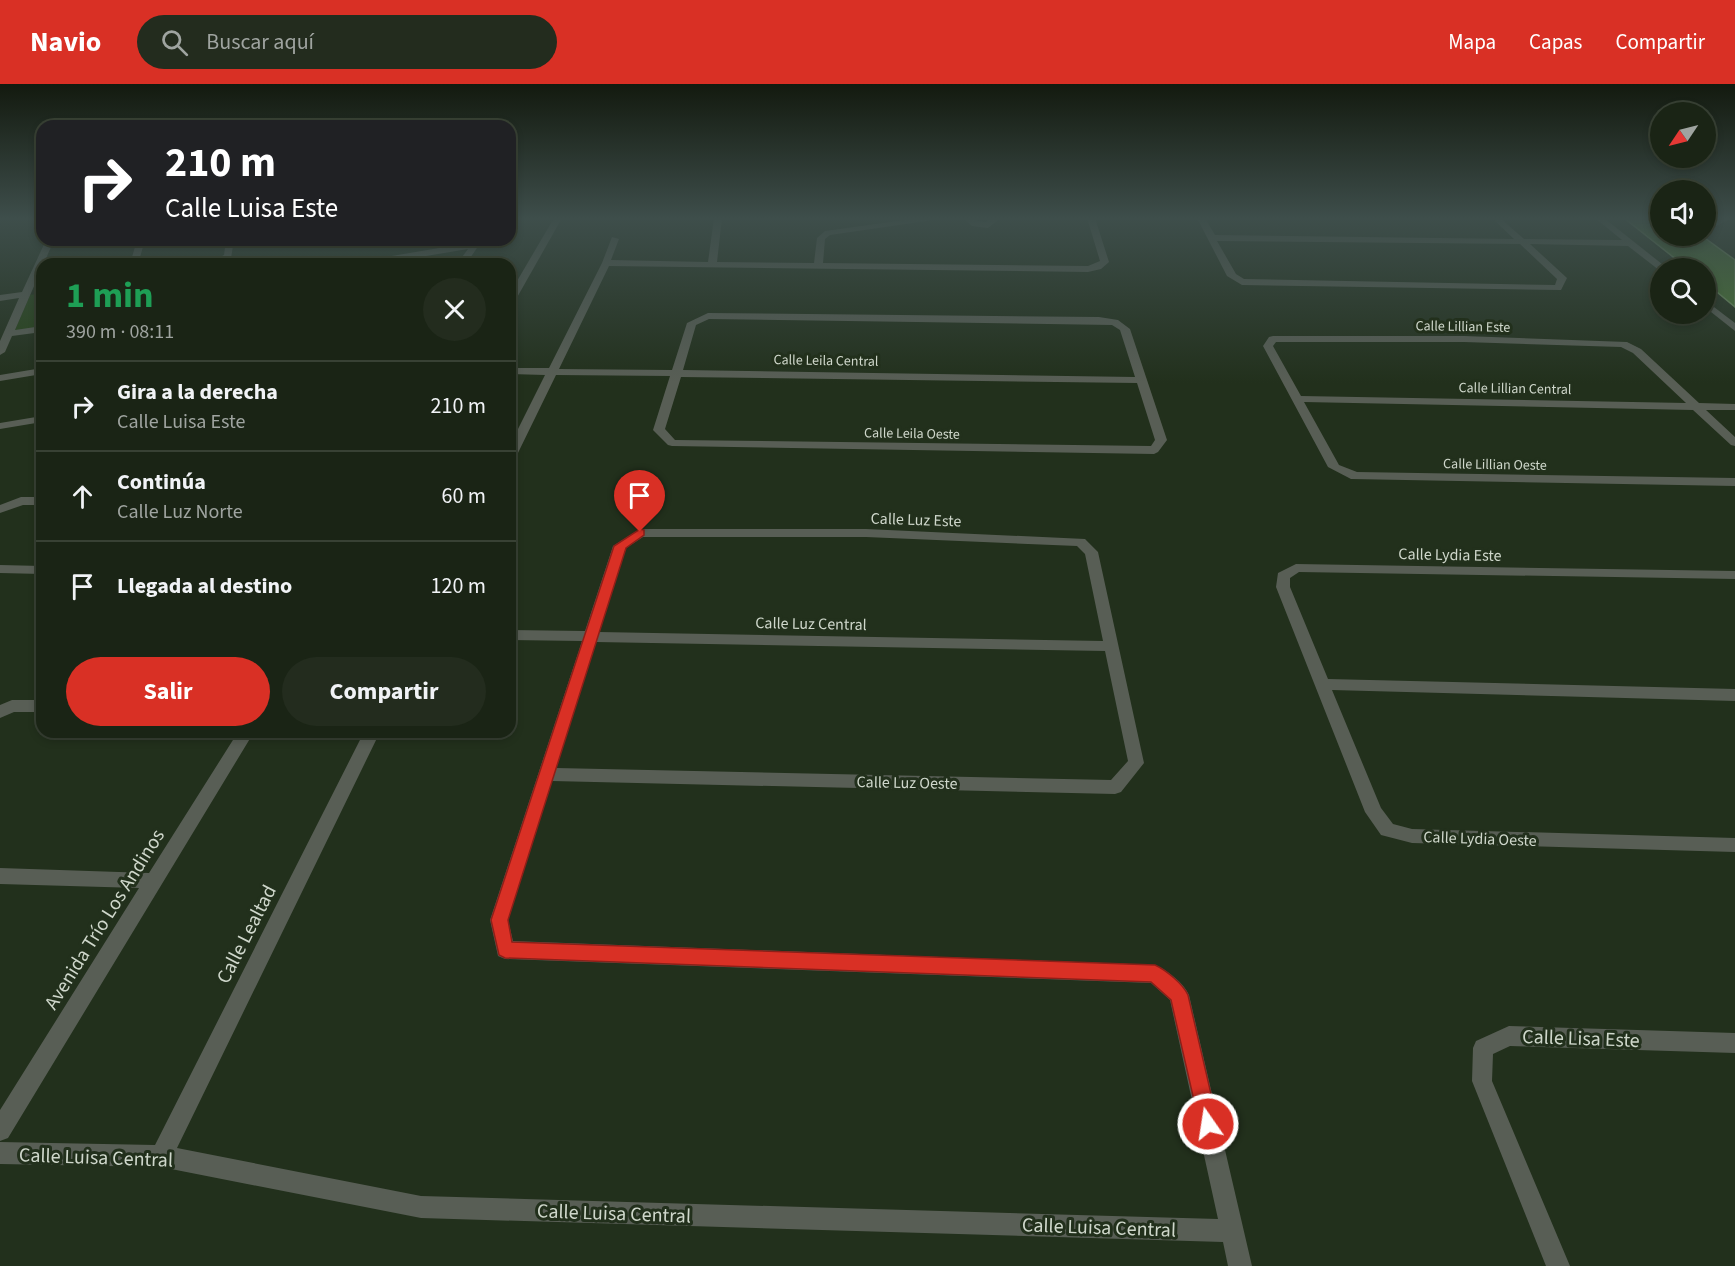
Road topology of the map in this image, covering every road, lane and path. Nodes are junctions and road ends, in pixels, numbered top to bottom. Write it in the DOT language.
graph roads {
  1 [pos="36,273"];
  2 [pos="526,273"];
  3 [pos="601,273"];
  4 [pos="1230,273"];
  5 [pos="1557,273"];
  6 [pos="516,291"];
  7 [pos="27,294"];
  8 [pos="0,298"];
  9 [pos="1716,312"];
  10 [pos="1735,328"];
  11 [pos="36,330"];
  12 [pos="8,334"];
  13 [pos="0,352"];
  14 [pos="516,371"];
  15 [pos="553,371"];
  16 [pos="36,372"];
  17 [pos="677,373"];
  18 [pos="0,378"];
  19 [pos="1142,380"];
  20 [pos="1295,399"];
  21 [pos="1697,406"];
  22 [pos="1735,407"];
  23 [pos="36,420"];
  24 [pos="0,426"];
  25 [pos="1735,443"];
  26 [pos="516,445"];
  27 [pos="1735,482"];
  28 [pos="36,501"];
  29 [pos="0,509"];
  30 [pos="0,569"];
  31 [pos="36,570"];
  32 [pos="1735,575"];
  33 [pos="516,635"];
  34 [pos="592,636"];
  35 [pos="1112,646"];
  36 [pos="1321,684"];
  37 [pos="1735,695"];
  38 [pos="36,706"];
  39 [pos="0,712"];
  40 [pos="242,738"];
  41 [pos="369,738"];
  42 [pos="547,774"];
  43 [pos="1735,845"];
  44 [pos="0,876"];
  45 [pos="154,880"];
  46 [pos="1735,1043"];
  47 [pos="2,1122"];
  48 [pos="0,1153"];
  49 [pos="160,1156"];
  50 [pos="1232,1232"];
  51 [pos="1240,1266"];
  52 [pos="1558,1266"];
  1 -- 7 [label="street"];
  2 -- 6 [label="street"];
  3 -- 15 [label="street"];
  4 -- 5 [label="street"];
  7 -- 8 [label="street"];
  7 -- 12 [label="street"];
  9 -- 10 [label="street"];
  11 -- 12 [label="street"];
  12 -- 13 [label="street"];
  14 -- 15 [label="street, Calle Leila Central"];
  15 -- 17 [label="street, Calle Leila Central"];
  15 -- 26 [label="street"];
  16 -- 18 [label="street"];
  17 -- 19 [label="street, Calle Leila Central"];
  17 -- 19 [label="street"];
  17 -- 19 [label="street, Calle Leila Oeste"];
  20 -- 21 [label="street, Calle Lillian Central"];
  20 -- 21 [label="street, Calle Lillian Este"];
  20 -- 27 [label="street, Calle Lillian Oeste"];
  21 -- 22 [label="street, Calle Lillian Central"];
  21 -- 25 [label="street"];
  23 -- 24 [label="street"];
  28 -- 29 [label="street"];
  30 -- 31 [label="street"];
  32 -- 36 [label="street, Calle Lydia Este"];
  33 -- 34 [label="street, Calle Luz Central"];
  34 -- 35 [label="street, Calle Luz Central"];
  34 -- 35 [label="street, Calle Luz Este"];
  34 -- 42 [label="street"];
  35 -- 42 [label="street, Calle Luz Oeste"];
  36 -- 37 [label="street"];
  36 -- 43 [label="street, Calle Lydia Oeste"];
  38 -- 39 [label="street"];
  40 -- 45 [label="street, Avenida Trío Los Andinos"];
  41 -- 49 [label="street, Calle Lealtad"];
  42 -- 50 [label="street"];
  44 -- 45 [label="street"];
  45 -- 47 [label="street, Avenida Trío Los Andinos"];
  46 -- 52 [label="street, Calle Lisa Este"];
  48 -- 49 [label="street, Calle Luisa Central"];
  49 -- 50 [label="street, Calle Luisa Central"];
  50 -- 51 [label="street"];
}
